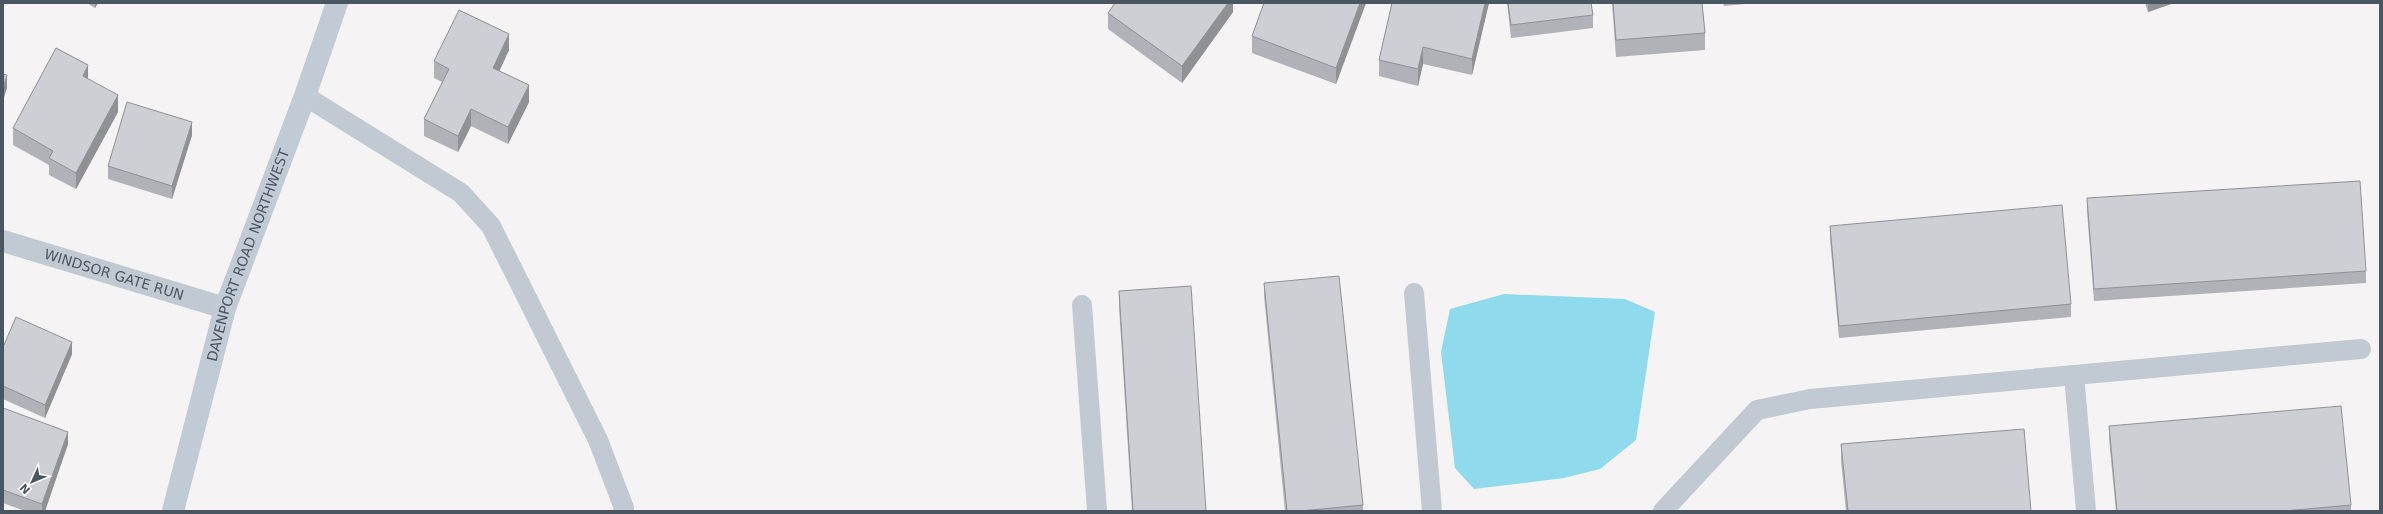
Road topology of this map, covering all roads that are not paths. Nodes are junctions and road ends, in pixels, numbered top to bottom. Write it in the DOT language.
graph roads {
  1 [pos="337,3"];
  2 [pos="305,96"];
  3 [pos="3,241"];
  4 [pos="1414,293"];
  5 [pos="1082,305"];
  6 [pos="225,308"];
  7 [pos="2361,349"];
  8 [pos="2074,375"];
  9 [pos="174,511"];
  10 [pos="623,511"];
  11 [pos="1096,511"];
  12 [pos="1432,511"];
  13 [pos="1663,511"];
  14 [pos="2086,511"];
  1 -- 2 [label="street, DAVENPORT ROAD NORTHWEST"];
  2 -- 6 [label="street, DAVENPORT ROAD NORTHWEST"];
  2 -- 10 [label="lane"];
  3 -- 6 [label="street, WINDSOR GATE RUN"];
  4 -- 12 [label="lane"];
  5 -- 11 [label="lane"];
  6 -- 9 [label="street, DAVENPORT ROAD NORTHWEST"];
  7 -- 8 [label="lane"];
  8 -- 13 [label="lane"];
  8 -- 14 [label="lane"];
}
